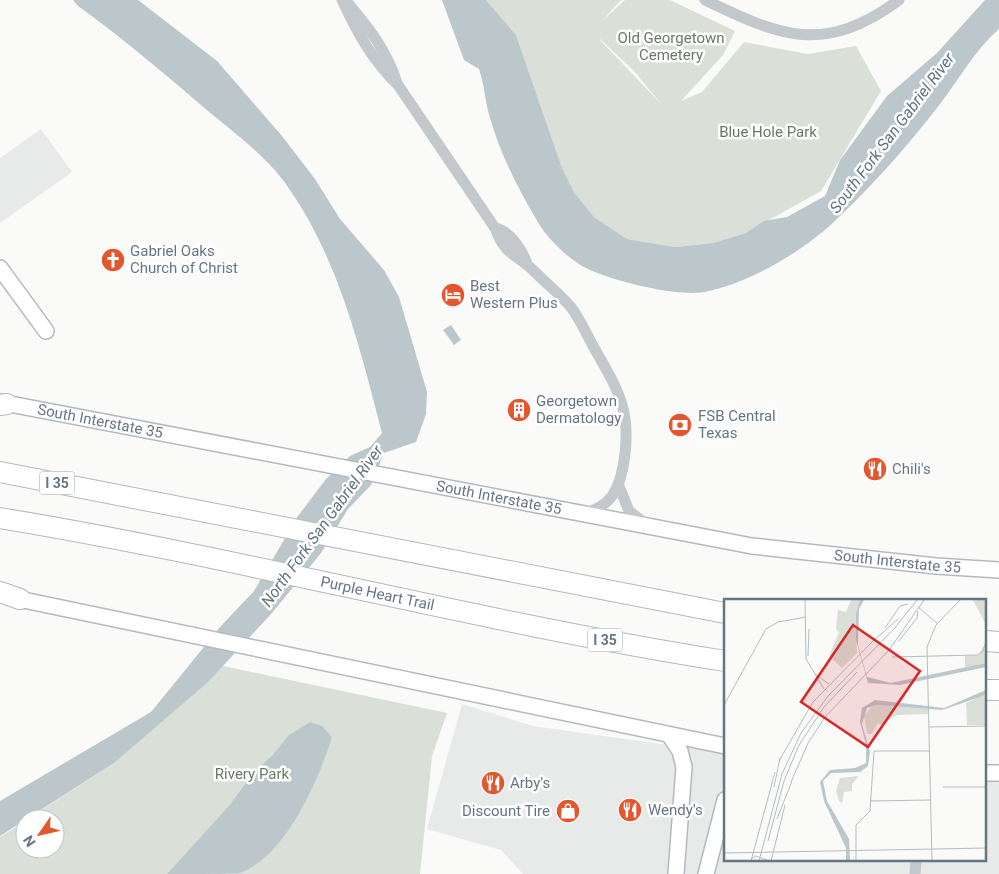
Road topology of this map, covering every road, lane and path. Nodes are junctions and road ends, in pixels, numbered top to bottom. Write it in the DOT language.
graph roads {
  1 [pos="342,0"];
  2 [pos="346,0"];
  3 [pos="705,0"];
  4 [pos="899,0"];
  5 [pos="398,85"];
  6 [pos="0,268"];
  7 [pos="46,331"];
  8 [pos="2,404"];
  9 [pos="0,472"];
  10 [pos="619,486"];
  11 [pos="580,514"];
  12 [pos="0,518"];
  13 [pos="652,527"];
  14 [pos="999,570"];
  15 [pos="0,592"];
  16 [pos="18,599"];
  17 [pos="724,613"];
  18 [pos="986,641"];
  19 [pos="999,642"];
  20 [pos="724,661"];
  21 [pos="986,690"];
  22 [pos="999,690"];
  23 [pos="670,736"];
  24 [pos="724,746"];
  25 [pos="986,773"];
  26 [pos="999,773"];
  27 [pos="724,804"];
  28 [pos="676,874"];
  29 [pos="706,874"];
  1 -- 5 [label="street"];
  2 -- 5 [label="street"];
  3 -- 4 [label="street"];
  5 -- 10 [label="street"];
  6 -- 7 [label="main road"];
  8 -- 11 [label="main road, South Interstate 35"];
  9 -- 17 [label="highway, I 35"];
  10 -- 11 [label="street"];
  10 -- 13 [label="street"];
  11 -- 13 [label="main road, South Interstate 35"];
  12 -- 20 [label="highway, Purple Heart Trail / I 35"];
  13 -- 14 [label="main road, South Interstate 35"];
  15 -- 16 [label="highway"];
  16 -- 23 [label="main road"];
  18 -- 19 [label="highway"];
  21 -- 22 [label="highway"];
  23 -- 24 [label="main road"];
  23 -- 28 [label="main road"];
  25 -- 26 [label="main road"];
  27 -- 29 [label="main road"];
}
